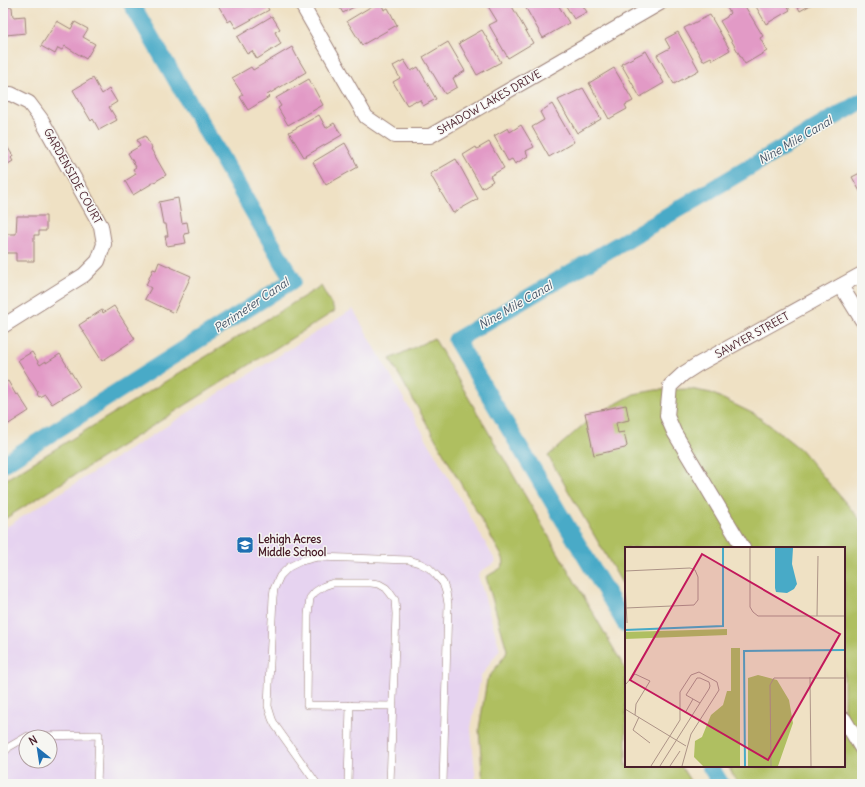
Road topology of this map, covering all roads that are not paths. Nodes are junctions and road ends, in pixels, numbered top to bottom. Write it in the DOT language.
graph roads {
  1 [pos="301,3"];
  2 [pos="660,3"];
  3 [pos="3,94"];
  4 [pos="862,274"];
  5 [pos="841,286"];
  6 [pos="862,320"];
  7 [pos="3,326"];
  8 [pos="742,547"];
  9 [pos="350,705"];
  10 [pos="393,706"];
  11 [pos="845,721"];
  12 [pos="862,749"];
  13 [pos="3,754"];
  14 [pos="97,784"];
  15 [pos="317,784"];
  16 [pos="348,784"];
  17 [pos="390,784"];
  18 [pos="442,784"];
  1 -- 2 [label="street, SHADOW LAKES DRIVE"];
  3 -- 7 [label="street, GARDENSIDE COURT"];
  4 -- 5 [label="street, SAWYER STREET"];
  5 -- 6 [label="street"];
  5 -- 8 [label="street, SAWYER STREET"];
  9 -- 10 [label="lane"];
  9 -- 10 [label="lane"];
  9 -- 16 [label="lane"];
  10 -- 17 [label="lane"];
  11 -- 12 [label="street"];
  13 -- 14 [label="lane"];
  15 -- 18 [label="lane"];
}
